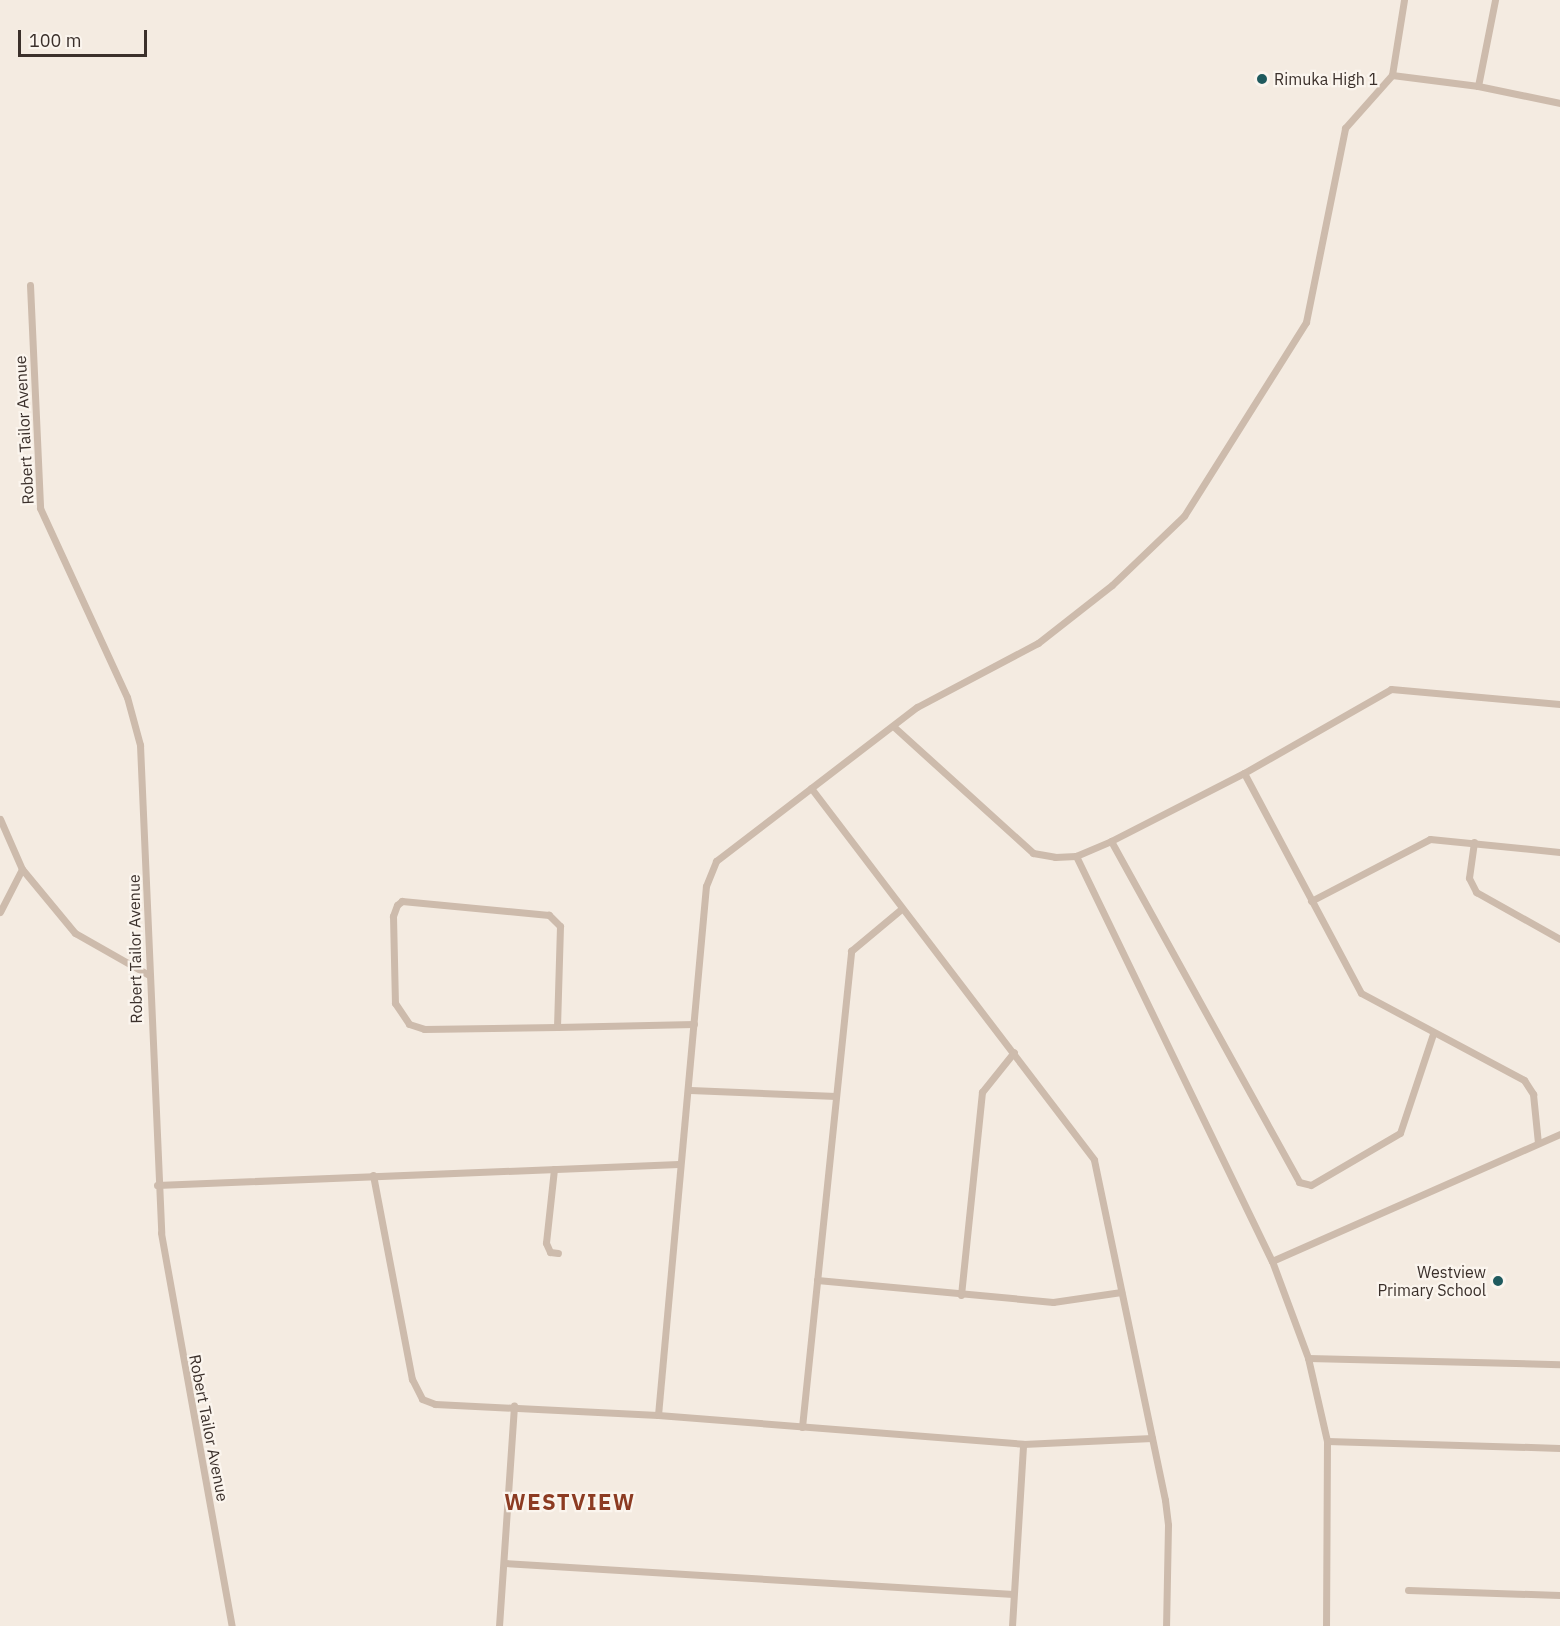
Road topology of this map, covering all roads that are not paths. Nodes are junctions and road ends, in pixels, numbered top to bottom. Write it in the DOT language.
graph roads {
  1 [pos="1404,0"];
  2 [pos="1495,0"];
  3 [pos="1392,75"];
  4 [pos="1478,86"];
  5 [pos="1560,103"];
  6 [pos="30,285"];
  7 [pos="1560,704"];
  8 [pos="893,726"];
  9 [pos="1244,773"];
  10 [pos="811,788"];
  11 [pos="0,819"];
  12 [pos="1111,841"];
  13 [pos="1474,842"];
  14 [pos="1560,852"];
  15 [pos="1076,855"];
  16 [pos="22,869"];
  17 [pos="1311,901"];
  18 [pos="900,910"];
  19 [pos="0,912"];
  20 [pos="1560,939"];
  21 [pos="149,975"];
  22 [pos="694,1024"];
  23 [pos="556,1027"];
  24 [pos="1433,1034"];
  25 [pos="1014,1052"];
  26 [pos="690,1090"];
  27 [pos="836,1096"];
  28 [pos="1560,1134"];
  29 [pos="1539,1143"];
  30 [pos="679,1164"];
  31 [pos="554,1168"];
  32 [pos="372,1175"];
  33 [pos="157,1185"];
  34 [pos="558,1253"];
  35 [pos="1272,1261"];
  36 [pos="817,1280"];
  37 [pos="1121,1292"];
  38 [pos="961,1294"];
  39 [pos="1308,1358"];
  40 [pos="1560,1364"];
  41 [pos="514,1406"];
  42 [pos="658,1415"];
  43 [pos="802,1428"];
  44 [pos="1152,1438"];
  45 [pos="1327,1441"];
  46 [pos="1023,1444"];
  47 [pos="1560,1448"];
  48 [pos="504,1563"];
  49 [pos="1408,1590"];
  50 [pos="1013,1594"];
  51 [pos="1560,1595"];
  52 [pos="232,1626"];
  53 [pos="499,1626"];
  54 [pos="1012,1626"];
  55 [pos="1166,1626"];
  56 [pos="1326,1626"];
  1 -- 3 [label="street"];
  2 -- 4 [label="street"];
  3 -- 4 [label="street"];
  3 -- 8 [label="street"];
  4 -- 5 [label="street"];
  6 -- 21 [label="street, Robert Tailor Avenue"];
  7 -- 9 [label="street"];
  8 -- 10 [label="street"];
  8 -- 15 [label="street"];
  9 -- 12 [label="street"];
  9 -- 17 [label="street"];
  10 -- 18 [label="street"];
  10 -- 22 [label="street"];
  11 -- 16 [label="street"];
  12 -- 15 [label="street"];
  12 -- 24 [label="street"];
  13 -- 14 [label="street"];
  13 -- 17 [label="street"];
  13 -- 20 [label="street"];
  15 -- 35 [label="street"];
  16 -- 19 [label="street"];
  16 -- 21 [label="street"];
  17 -- 24 [label="street"];
  18 -- 25 [label="street"];
  18 -- 27 [label="street"];
  21 -- 33 [label="street, Robert Tailor Avenue"];
  22 -- 23 [label="street"];
  22 -- 26 [label="street"];
  23 -- 23 [label="street"];
  24 -- 29 [label="street"];
  25 -- 37 [label="street"];
  25 -- 38 [label="street"];
  26 -- 27 [label="street"];
  26 -- 30 [label="street"];
  27 -- 36 [label="street"];
  28 -- 29 [label="street"];
  29 -- 35 [label="street"];
  30 -- 31 [label="street"];
  30 -- 42 [label="street"];
  31 -- 32 [label="street"];
  31 -- 34 [label="street"];
  32 -- 33 [label="street"];
  32 -- 41 [label="street"];
  33 -- 52 [label="street, Robert Tailor Avenue"];
  35 -- 39 [label="street"];
  36 -- 38 [label="street"];
  36 -- 43 [label="street"];
  37 -- 38 [label="street"];
  37 -- 44 [label="street"];
  39 -- 40 [label="street"];
  39 -- 45 [label="street"];
  41 -- 42 [label="street"];
  41 -- 48 [label="street"];
  42 -- 43 [label="street"];
  43 -- 46 [label="street"];
  44 -- 46 [label="street"];
  44 -- 55 [label="street"];
  45 -- 47 [label="street"];
  45 -- 56 [label="street"];
  46 -- 50 [label="street"];
  48 -- 50 [label="street"];
  48 -- 53 [label="street"];
  49 -- 51 [label="street"];
  50 -- 54 [label="street"];
}
